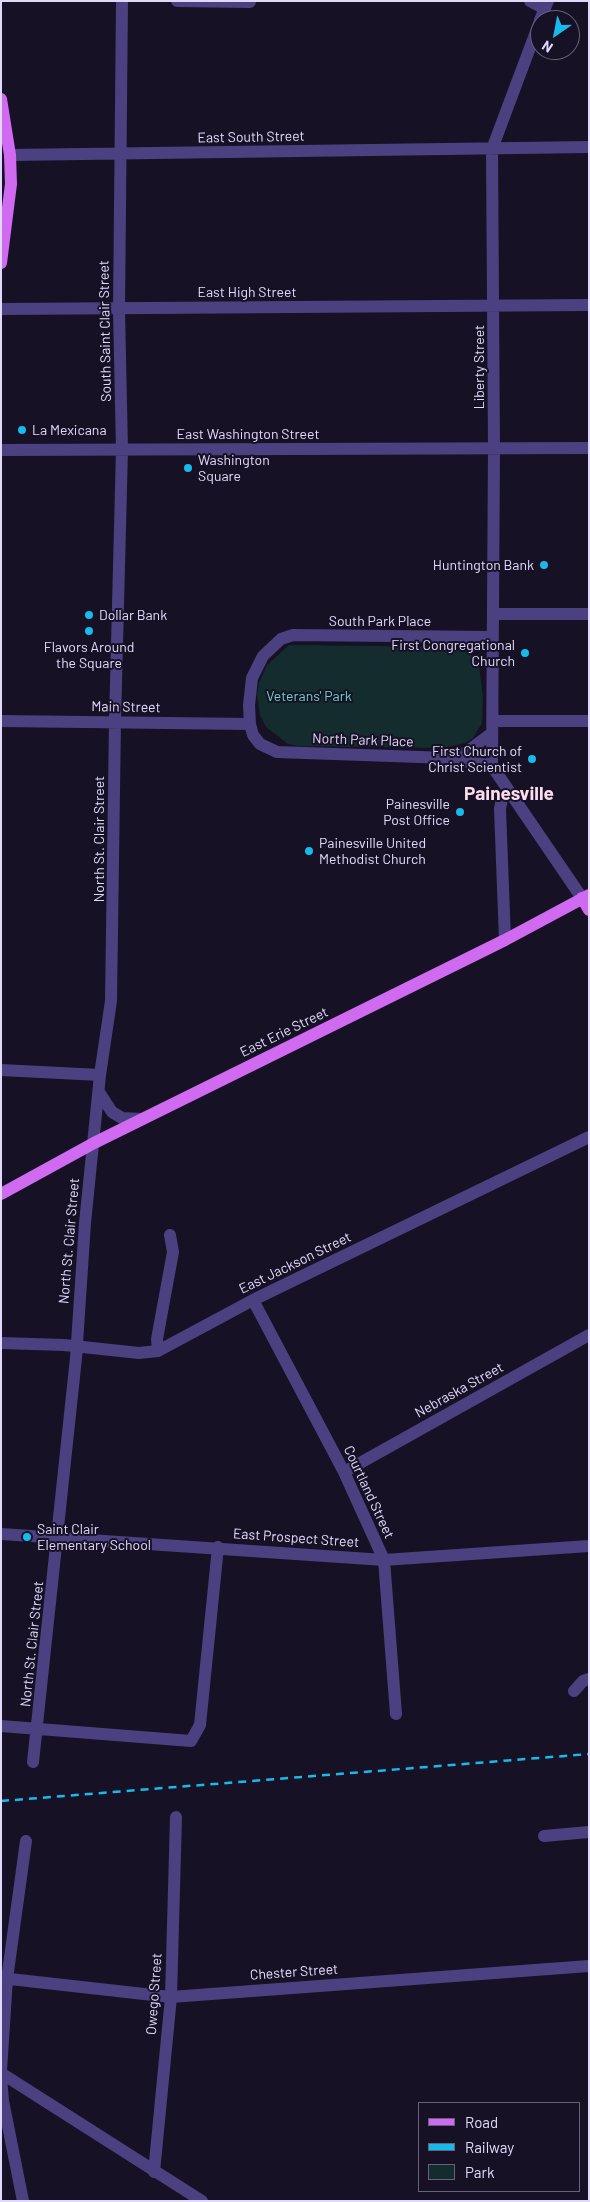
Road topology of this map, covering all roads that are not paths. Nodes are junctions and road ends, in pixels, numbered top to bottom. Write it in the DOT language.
graph roads {
  1 [pos="122,1"];
  2 [pos="177,1"];
  3 [pos="530,1"];
  4 [pos="250,2"];
  5 [pos="540,10"];
  6 [pos="530,48"];
  7 [pos="1,99"];
  8 [pos="589,147"];
  9 [pos="492,149"];
  10 [pos="119,154"];
  11 [pos="10,155"];
  12 [pos="1,263"];
  13 [pos="589,305"];
  14 [pos="493,306"];
  15 [pos="1,309"];
  16 [pos="119,310"];
  17 [pos="589,448"];
  18 [pos="494,449"];
  19 [pos="1,450"];
  20 [pos="122,450"];
  21 [pos="494,614"];
  22 [pos="589,614"];
  23 [pos="491,637"];
  24 [pos="1,721"];
  25 [pos="115,721"];
  26 [pos="589,721"];
  27 [pos="250,724"];
  28 [pos="492,727"];
  29 [pos="448,758"];
  30 [pos="492,766"];
  31 [pos="508,790"];
  32 [pos="585,897"];
  33 [pos="589,910"];
  34 [pos="505,940"];
  35 [pos="1,1070"];
  36 [pos="100,1074"];
  37 [pos="98,1092"];
  38 [pos="142,1119"];
  39 [pos="589,1137"];
  40 [pos="94,1143"];
  41 [pos="1,1194"];
  42 [pos="170,1235"];
  43 [pos="253,1300"];
  44 [pos="589,1335"];
  45 [pos="1,1343"];
  46 [pos="76,1347"];
  47 [pos="158,1352"];
  48 [pos="344,1472"];
  49 [pos="1,1534"];
  50 [pos="58,1538"];
  51 [pos="589,1546"];
  52 [pos="218,1547"];
  53 [pos="384,1560"];
  54 [pos="589,1679"];
  55 [pos="574,1691"];
  56 [pos="396,1714"];
  57 [pos="1,1726"];
  58 [pos="38,1730"];
  59 [pos="33,1762"];
  60 [pos="176,1817"];
  61 [pos="589,1832"];
  62 [pos="544,1836"];
  63 [pos="26,1841"];
  64 [pos="589,1966"];
  65 [pos="4,1979"];
  66 [pos="171,1997"];
  67 [pos="1,2073"];
  68 [pos="154,2172"];
  69 [pos="23,2201"];
  70 [pos="202,2201"];
  1 -- 10 [label="street, South Saint Clair Street"];
  2 -- 4 [label="street"];
  3 -- 5 [label="street"];
  6 -- 9 [label="street, Liberty Street"];
  7 -- 11 [label="main road"];
  8 -- 9 [label="street, East South Street"];
  9 -- 10 [label="street, East South Street"];
  9 -- 14 [label="street, Liberty Street"];
  10 -- 11 [label="street, East South Street"];
  10 -- 16 [label="street, South Saint Clair Street"];
  11 -- 12 [label="main road"];
  13 -- 14 [label="street, East High Street"];
  14 -- 16 [label="street, East High Street"];
  14 -- 18 [label="street, Liberty Street"];
  15 -- 16 [label="street, East High Street"];
  16 -- 20 [label="street, South Saint Clair Street"];
  17 -- 18 [label="street, East Washington Street"];
  18 -- 20 [label="street, East Washington Street"];
  18 -- 21 [label="street, Liberty Street"];
  19 -- 20 [label="street, East Washington Street"];
  20 -- 25 [label="street, South Saint Clair Street"];
  21 -- 22 [label="street"];
  21 -- 23 [label="street, Liberty Street"];
  23 -- 27 [label="street, South Park Place"];
  23 -- 28 [label="street, Liberty Street"];
  24 -- 25 [label="street, Main Street"];
  25 -- 27 [label="street, Main Street"];
  25 -- 36 [label="street, North St. Clair Street"];
  26 -- 28 [label="street"];
  27 -- 29 [label="street, North Park Place"];
  28 -- 29 [label="street, North Park Place"];
  28 -- 30 [label="street, Liberty Street"];
  29 -- 30 [label="street, North Park Place"];
  30 -- 31 [label="street"];
  31 -- 32 [label="street"];
  31 -- 34 [label="street"];
  32 -- 33 [label="main road"];
  32 -- 34 [label="main road, East Erie Street"];
  34 -- 38 [label="main road, East Erie Street"];
  35 -- 36 [label="street"];
  36 -- 37 [label="street, North St. Clair Street"];
  37 -- 38 [label="street"];
  37 -- 40 [label="street, North St. Clair Street"];
  38 -- 40 [label="main road, East Erie Street"];
  39 -- 43 [label="street, East Jackson Street"];
  40 -- 41 [label="main road, East Erie Street"];
  40 -- 46 [label="street, North St. Clair Street"];
  42 -- 47 [label="street"];
  43 -- 47 [label="street, East Jackson Street"];
  43 -- 48 [label="street, Courtland Street"];
  44 -- 48 [label="street, Nebraska Street"];
  45 -- 46 [label="street, East Jackson Street"];
  46 -- 47 [label="street, East Jackson Street"];
  46 -- 50 [label="street, North St. Clair Street"];
  48 -- 53 [label="street, Courtland Street"];
  49 -- 50 [label="street, East Prospect Street"];
  50 -- 52 [label="street, East Prospect Street"];
  50 -- 58 [label="street, North St. Clair Street"];
  51 -- 53 [label="street, East Prospect Street"];
  52 -- 53 [label="street, East Prospect Street"];
  52 -- 58 [label="street"];
  53 -- 56 [label="street, Courtland Street"];
  54 -- 55 [label="street"];
  57 -- 58 [label="street"];
  58 -- 59 [label="street, North St. Clair Street"];
  60 -- 66 [label="street, Owego Street"];
  61 -- 62 [label="street"];
  63 -- 65 [label="street"];
  64 -- 66 [label="street, Chester Street"];
  65 -- 66 [label="street, Chester Street"];
  65 -- 67 [label="street"];
  66 -- 68 [label="street, Owego Street"];
  67 -- 68 [label="street"];
  67 -- 69 [label="street"];
  68 -- 70 [label="street"];
}
